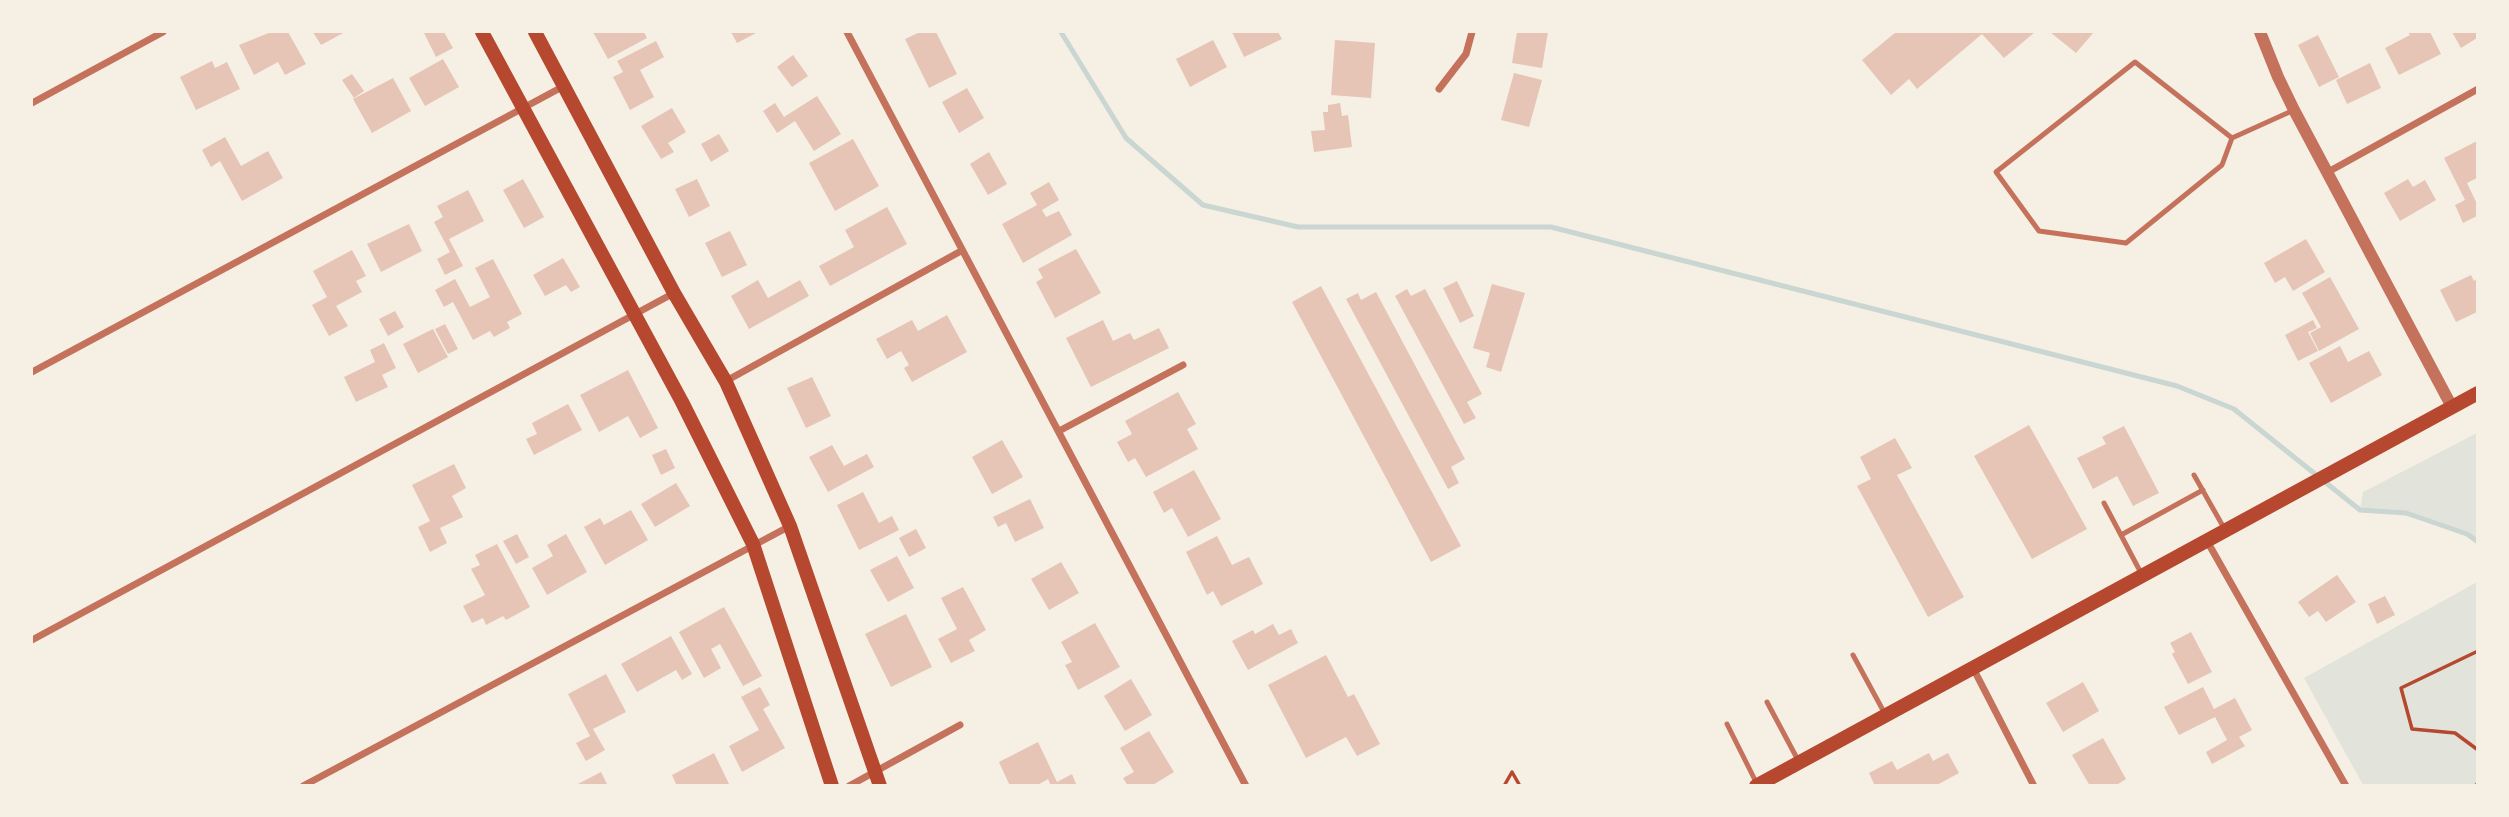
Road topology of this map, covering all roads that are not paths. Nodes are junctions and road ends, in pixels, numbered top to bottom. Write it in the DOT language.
graph roads {
  1 [pos="163,32"];
  2 [pos="482,32"];
  3 [pos="535,32"];
  4 [pos="847,32"];
  5 [pos="1472,32"];
  6 [pos="2260,32"];
  7 [pos="565,86"];
  8 [pos="1439,89"];
  9 [pos="2477,89"];
  10 [pos="32,103"];
  11 [pos="524,108"];
  12 [pos="2294,110"];
  13 [pos="2232,138"];
  14 [pos="2328,172"];
  15 [pos="961,251"];
  16 [pos="674,293"];
  17 [pos="634,314"];
  18 [pos="1183,365"];
  19 [pos="32,373"];
  20 [pos="726,382"];
  21 [pos="2477,393"];
  22 [pos="2452,407"];
  23 [pos="1059,431"];
  24 [pos="2194,475"];
  25 [pos="2203,490"];
  26 [pos="2104,503"];
  27 [pos="790,526"];
  28 [pos="2225,531"];
  29 [pos="2121,535"];
  30 [pos="2207,541"];
  31 [pos="753,544"];
  32 [pos="2143,576"];
  33 [pos="32,640"];
  34 [pos="1853,655"];
  35 [pos="1972,668"];
  36 [pos="1767,702"];
  37 [pos="1885,715"];
  38 [pos="1727,724"];
  39 [pos="960,725"];
  40 [pos="1799,762"];
  41 [pos="878,778"];
  42 [pos="1757,785"];
  43 [pos="303,786"];
  44 [pos="832,786"];
  45 [pos="849,786"];
  46 [pos="1246,786"];
  47 [pos="2034,786"];
  48 [pos="2346,786"];
  1 -- 10 [label="street"];
  2 -- 11 [label="main road"];
  3 -- 7 [label="main road"];
  4 -- 15 [label="street"];
  5 -- 8 [label="street"];
  6 -- 12 [label="street"];
  7 -- 11 [label="street"];
  7 -- 16 [label="main road"];
  9 -- 14 [label="street"];
  11 -- 17 [label="main road"];
  11 -- 19 [label="street"];
  12 -- 13 [label="lane"];
  12 -- 14 [label="street"];
  13 -- 13 [label="lane"];
  14 -- 22 [label="street"];
  15 -- 20 [label="street"];
  15 -- 23 [label="street"];
  16 -- 17 [label="street"];
  16 -- 20 [label="main road"];
  17 -- 31 [label="main road"];
  17 -- 33 [label="street"];
  18 -- 23 [label="street"];
  20 -- 27 [label="main road"];
  21 -- 22 [label="main road"];
  22 -- 28 [label="main road"];
  23 -- 46 [label="street"];
  24 -- 25 [label="lane"];
  25 -- 28 [label="lane"];
  25 -- 29 [label="lane"];
  26 -- 29 [label="lane"];
  27 -- 31 [label="street"];
  27 -- 41 [label="main road"];
  28 -- 30 [label="main road"];
  29 -- 32 [label="lane"];
  30 -- 32 [label="main road"];
  30 -- 48 [label="street"];
  31 -- 43 [label="street"];
  31 -- 44 [label="main road"];
  32 -- 35 [label="main road"];
  34 -- 37 [label="lane"];
  35 -- 37 [label="main road"];
  35 -- 47 [label="street"];
  36 -- 40 [label="lane"];
  37 -- 40 [label="main road"];
  38 -- 42 [label="lane"];
  39 -- 41 [label="street"];
  40 -- 42 [label="main road"];
  41 -- 45 [label="street"];
}
